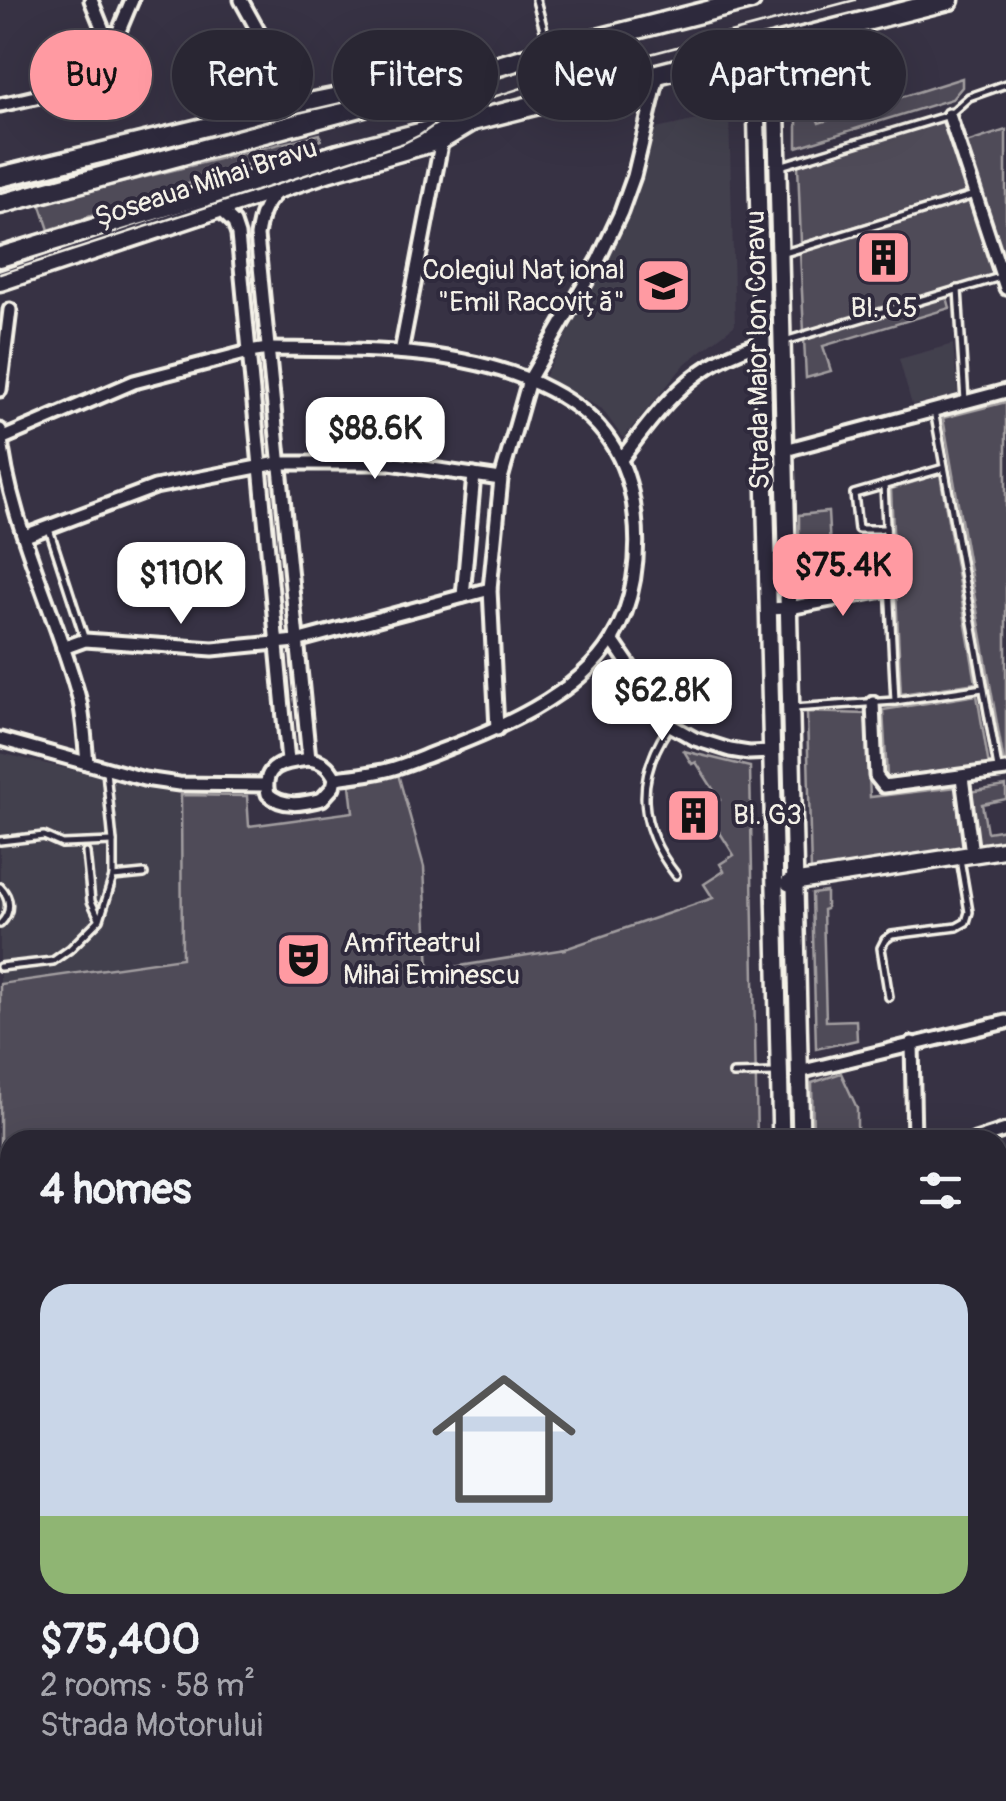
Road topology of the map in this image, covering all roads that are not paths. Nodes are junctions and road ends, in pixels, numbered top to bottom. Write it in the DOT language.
graph roads {
  1 [pos="91,0"];
  2 [pos="132,0"];
  3 [pos="242,0"];
  4 [pos="536,0"];
  5 [pos="751,0"];
  6 [pos="950,0"];
  7 [pos="103,30"];
  8 [pos="118,30"];
  9 [pos="258,30"];
  10 [pos="544,30"];
  11 [pos="633,30"];
  12 [pos="830,30"];
  13 [pos="672,69"];
  14 [pos="659,72"];
  15 [pos="1006,84"];
  16 [pos="30,97"];
  17 [pos="0,105"];
  18 [pos="333,114"];
  19 [pos="949,114"];
  20 [pos="237,120"];
  21 [pos="757,120"];
  22 [pos="777,120"];
  23 [pos="472,121"];
  24 [pos="442,139"];
  25 [pos="778,166"];
  26 [pos="0,177"];
  27 [pos="283,186"];
  28 [pos="974,195"];
  29 [pos="0,204"];
  30 [pos="217,208"];
  31 [pos="780,254"];
  32 [pos="0,257"];
  33 [pos="0,280"];
  34 [pos="1004,282"];
  35 [pos="958,289"];
  36 [pos="10,310"];
  37 [pos="782,342"];
  38 [pos="762,343"];
  39 [pos="268,349"];
  40 [pos="249,352"];
  41 [pos="400,352"];
  42 [pos="529,380"];
  43 [pos="0,390"];
  44 [pos="1006,390"];
  45 [pos="965,402"];
  46 [pos="934,410"];
  47 [pos="0,430"];
  48 [pos="1,439"];
  49 [pos="785,450"];
  50 [pos="765,452"];
  51 [pos="622,458"];
  52 [pos="278,462"];
  53 [pos="260,465"];
  54 [pos="944,468"];
  55 [pos="474,475"];
  56 [pos="501,479"];
  57 [pos="884,485"];
  58 [pos="49,528"];
  59 [pos="886,529"];
  60 [pos="24,536"];
  61 [pos="490,589"];
  62 [pos="889,589"];
  63 [pos="462,596"];
  64 [pos="788,608"];
  65 [pos="768,609"];
  66 [pos="85,640"];
  67 [pos="612,640"];
  68 [pos="296,641"];
  69 [pos="277,643"];
  70 [pos="63,648"];
  71 [pos="984,688"];
  72 [pos="895,702"];
  73 [pos="873,704"];
  74 [pos="791,708"];
  75 [pos="670,725"];
  76 [pos="497,729"];
  77 [pos="0,739"];
  78 [pos="772,752"];
  79 [pos="309,759"];
  80 [pos="288,762"];
  81 [pos="86,763"];
  82 [pos="106,768"];
  83 [pos="1002,770"];
  84 [pos="962,777"];
  85 [pos="335,778"];
  86 [pos="266,785"];
  87 [pos="0,841"];
  88 [pos="112,842"];
  89 [pos="1006,849"];
  90 [pos="86,853"];
  91 [pos="966,855"];
  92 [pos="144,874"];
  93 [pos="676,875"];
  94 [pos="112,877"];
  95 [pos="795,882"];
  96 [pos="775,883"];
  97 [pos="0,887"];
  98 [pos="100,918"];
  99 [pos="0,924"];
  100 [pos="0,967"];
  101 [pos="889,997"];
  102 [pos="1006,1022"];
  103 [pos="912,1044"];
  104 [pos="779,1072"];
  105 [pos="800,1072"];
  106 [pos="734,1074"];
  107 [pos="781,1130"];
  108 [pos="801,1130"];
  109 [pos="914,1130"];
  1 -- 7 [label="street"];
  2 -- 8 [label="street"];
  3 -- 9 [label="street"];
  4 -- 10 [label="lane"];
  5 -- 11 [label="main road, Șoseaua Mihai Bravu"];
  6 -- 12 [label="main road, Șoseaua Mihai Bravu"];
  13 -- 14 [label="main road, Șoseaua Mihai Bravu"];
  14 -- 23 [label="main road, Șoseaua Mihai Bravu"];
  14 -- 42 [label="street"];
  15 -- 19 [label="lane"];
  16 -- 17 [label="street"];
  18 -- 29 [label="main road"];
  19 -- 25 [label="lane"];
  19 -- 28 [label="street"];
  20 -- 26 [label="main road, Șoseaua Mihai Bravu"];
  21 -- 38 [label="street, Strada Maior Ion Coravu"];
  22 -- 25 [label="street, Strada Maior Ion Coravu"];
  23 -- 24 [label="main road, Șoseaua Mihai Bravu"];
  23 -- 32 [label="main road"];
  24 -- 27 [label="main road, Șoseaua Mihai Bravu"];
  24 -- 41 [label="street"];
  25 -- 31 [label="street, Strada Maior Ion Coravu"];
  27 -- 30 [label="main road, Șoseaua Mihai Bravu"];
  27 -- 39 [label="street"];
  28 -- 31 [label="lane"];
  28 -- 34 [label="street"];
  30 -- 33 [label="main road, Șoseaua Mihai Bravu"];
  30 -- 40 [label="street"];
  31 -- 37 [label="street, Strada Maior Ion Coravu"];
  34 -- 35 [label="lane"];
  35 -- 37 [label="lane"];
  35 -- 45 [label="lane"];
  36 -- 43 [label="street"];
  37 -- 38 [label="street"];
  37 -- 49 [label="street, Strada Maior Ion Coravu"];
  38 -- 50 [label="street, Strada Maior Ion Coravu"];
  38 -- 51 [label="street"];
  39 -- 40 [label="street"];
  39 -- 41 [label="street"];
  39 -- 52 [label="street"];
  40 -- 48 [label="street"];
  40 -- 53 [label="street"];
  41 -- 42 [label="street"];
  42 -- 51 [label="street"];
  42 -- 56 [label="street"];
  44 -- 45 [label="street"];
  45 -- 46 [label="street"];
  46 -- 49 [label="street"];
  46 -- 54 [label="lane"];
  47 -- 48 [label="street"];
  48 -- 60 [label="street"];
  49 -- 50 [label="street"];
  49 -- 64 [label="street, Strada Maior Ion Coravu"];
  50 -- 65 [label="street, Strada Maior Ion Coravu"];
  51 -- 67 [label="street"];
  52 -- 53 [label="street"];
  52 -- 55 [label="street"];
  52 -- 68 [label="street"];
  53 -- 58 [label="street"];
  53 -- 69 [label="street"];
  54 -- 57 [label="lane"];
  54 -- 71 [label="lane"];
  55 -- 56 [label="street"];
  55 -- 63 [label="street"];
  56 -- 61 [label="street"];
  57 -- 59 [label="lane"];
  57 -- 59 [label="lane"];
  58 -- 60 [label="street"];
  58 -- 66 [label="lane"];
  59 -- 62 [label="lane"];
  60 -- 70 [label="street"];
  61 -- 63 [label="street"];
  61 -- 76 [label="street"];
  62 -- 64 [label="street"];
  62 -- 72 [label="lane"];
  63 -- 68 [label="street"];
  64 -- 65 [label="street"];
  64 -- 74 [label="street, Strada Maior Ion Coravu"];
  65 -- 78 [label="street, Strada Maior Ion Coravu"];
  66 -- 69 [label="street"];
  66 -- 70 [label="street"];
  67 -- 75 [label="street"];
  67 -- 76 [label="street"];
  68 -- 69 [label="street"];
  68 -- 79 [label="street"];
  69 -- 80 [label="street"];
  70 -- 81 [label="street"];
  71 -- 72 [label="lane"];
  71 -- 83 [label="lane"];
  72 -- 73 [label="lane"];
  73 -- 74 [label="lane"];
  73 -- 84 [label="street"];
  74 -- 95 [label="street, Strada Maior Ion Coravu"];
  75 -- 78 [label="street"];
  75 -- 93 [label="lane"];
  76 -- 85 [label="street"];
  77 -- 81 [label="street"];
  78 -- 96 [label="street, Strada Maior Ion Coravu"];
  79 -- 80 [label="street"];
  79 -- 85 [label="street"];
  80 -- 86 [label="street"];
  81 -- 82 [label="street"];
  82 -- 86 [label="street"];
  82 -- 88 [label="lane"];
  83 -- 84 [label="street"];
  84 -- 91 [label="street"];
  85 -- 86 [label="street"];
  87 -- 88 [label="lane"];
  88 -- 94 [label="lane"];
  89 -- 91 [label="street"];
  90 -- 98 [label="lane"];
  91 -- 95 [label="street"];
  91 -- 101 [label="lane"];
  92 -- 94 [label="lane"];
  94 -- 98 [label="lane"];
  95 -- 96 [label="street"];
  95 -- 105 [label="street, Strada Maior Ion Coravu"];
  96 -- 104 [label="street, Strada Maior Ion Coravu"];
  97 -- 99 [label="lane"];
  98 -- 100 [label="lane"];
  102 -- 103 [label="street"];
  103 -- 105 [label="street"];
  103 -- 109 [label="street"];
  104 -- 105 [label="street"];
  104 -- 106 [label="lane"];
  104 -- 107 [label="street, Strada Maior Ion Coravu"];
  105 -- 108 [label="street, Strada Maior Ion Coravu"];
}
